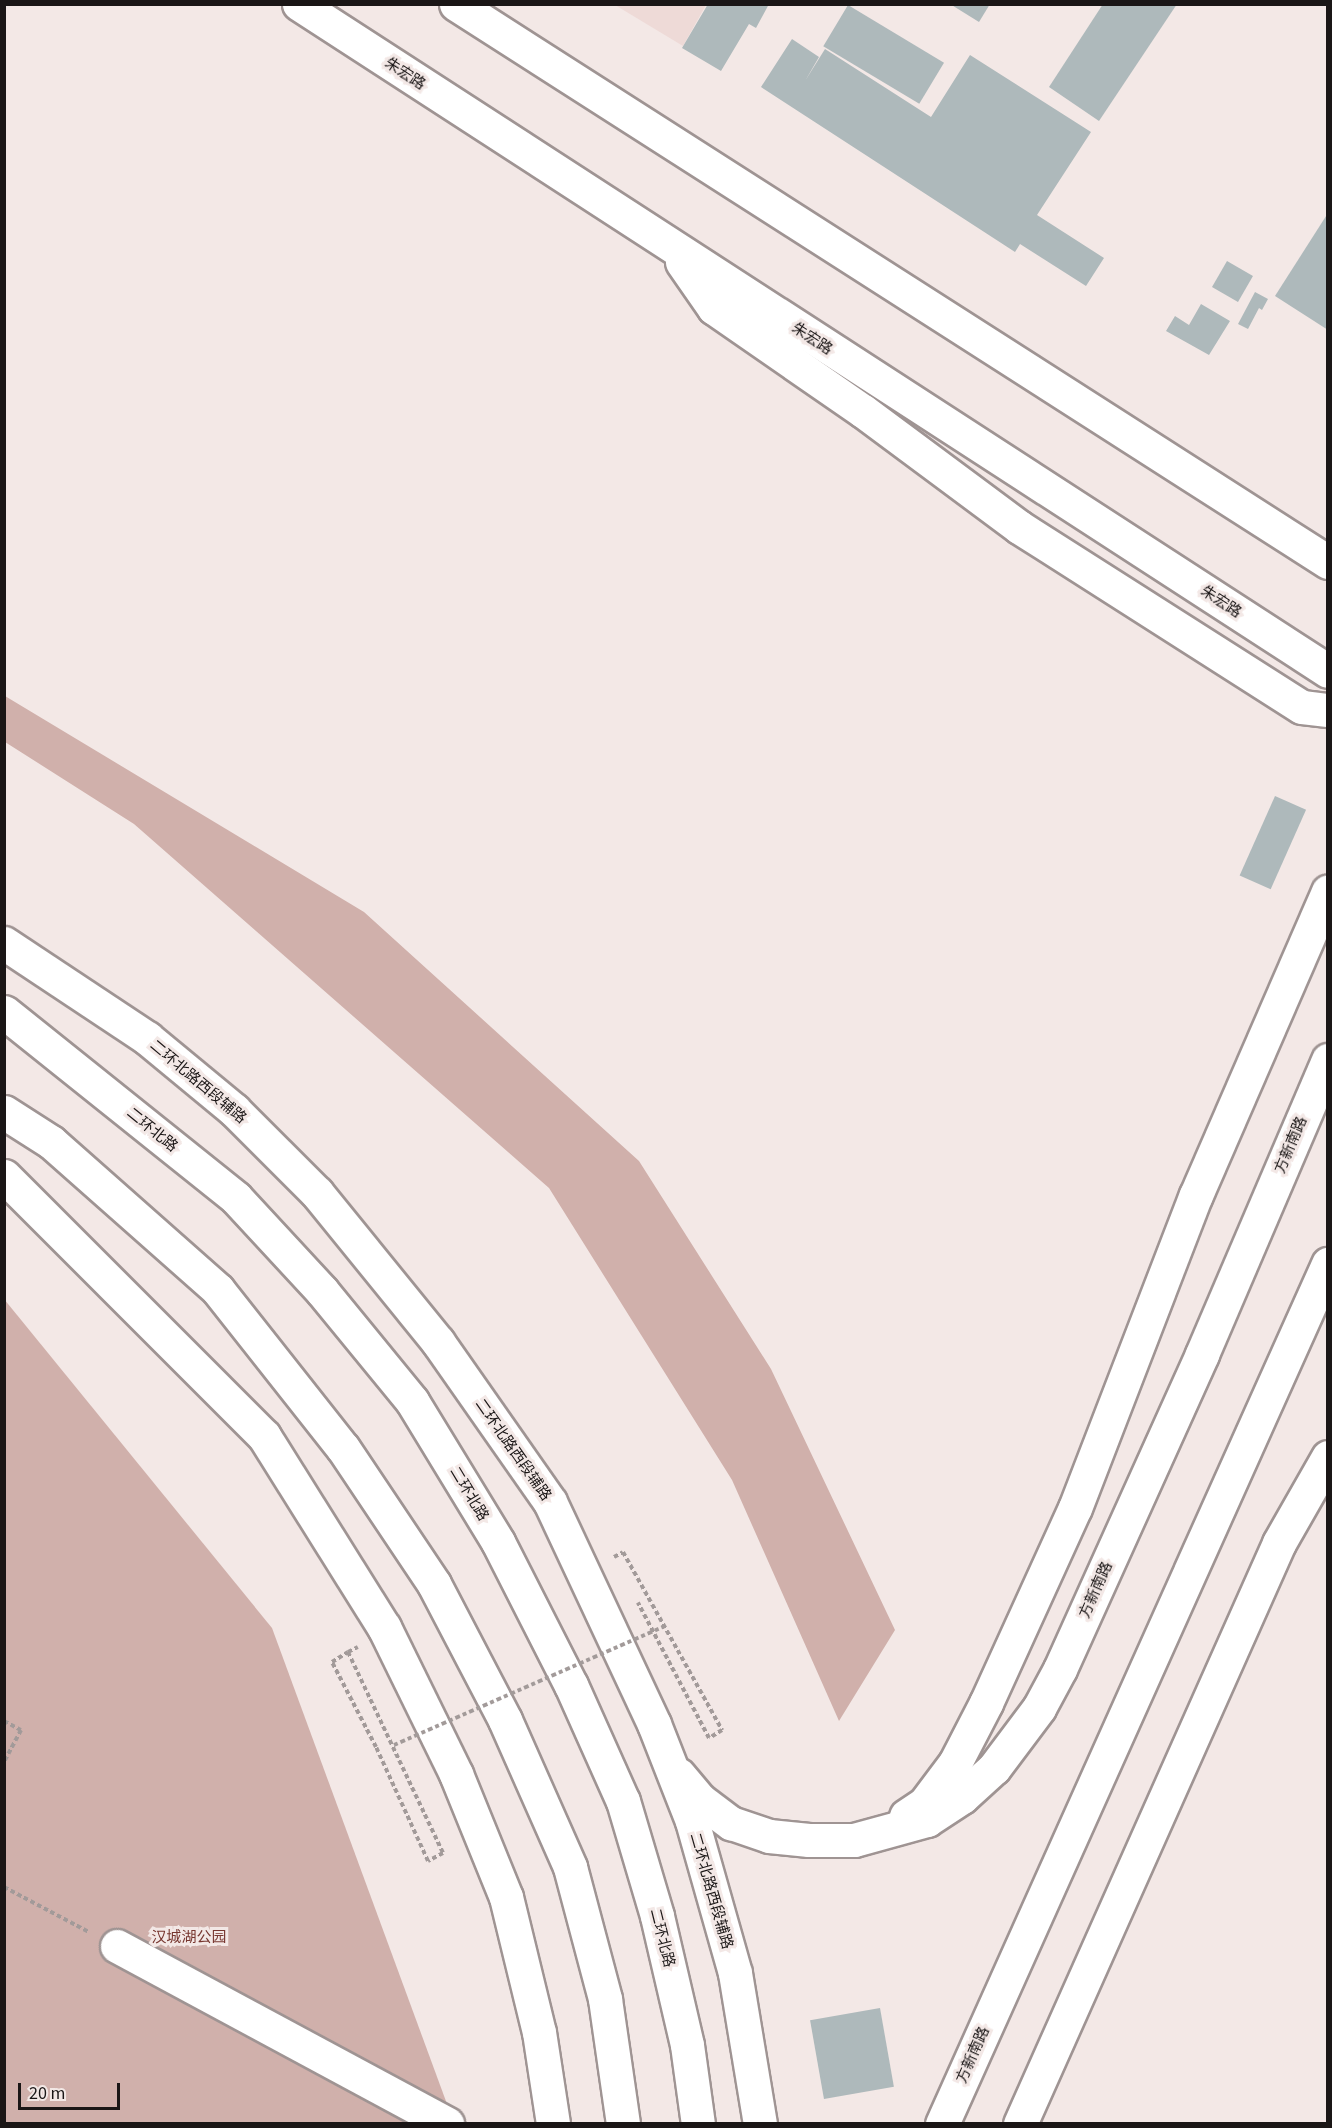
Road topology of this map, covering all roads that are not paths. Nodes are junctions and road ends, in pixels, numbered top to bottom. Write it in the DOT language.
graph roads {
  1 [pos="456,4"];
  2 [pos="308,7"];
  3 [pos="672,248"];
  4 [pos="1328,562"];
  5 [pos="1328,671"];
  6 [pos="1328,710"];
  7 [pos="1328,891"];
  8 [pos="4,944"];
  9 [pos="4,1012"];
  10 [pos="1328,1060"];
  11 [pos="4,1112"];
  12 [pos="4,1176"];
  13 [pos="1328,1264"];
  14 [pos="1328,1457"];
  15 [pos="669,1763"];
  16 [pos="854,1840"];
  17 [pos="117,1947"];
  18 [pos="447,2124"];
  19 [pos="553,2124"];
  20 [pos="622,2124"];
  21 [pos="698,2124"];
  22 [pos="760,2124"];
  23 [pos="942,2124"];
  24 [pos="1020,2124"];
  1 -- 4 [label="main road"];
  2 -- 3 [label="main road, 朱宏路"];
  3 -- 5 [label="main road, 朱宏路"];
  3 -- 6 [label="main road"];
  7 -- 16 [label="main road"];
  8 -- 15 [label="main road, 二环北路西段辅路"];
  9 -- 21 [label="main road, 二环北路"];
  10 -- 16 [label="main road, 方新南路"];
  11 -- 20 [label="main road"];
  12 -- 19 [label="main road"];
  13 -- 23 [label="main road, 方新南路"];
  14 -- 24 [label="main road"];
  15 -- 16 [label="main road, 方新南路"];
  15 -- 22 [label="main road, 二环北路西段辅路"];
  17 -- 18 [label="main road"];
}
